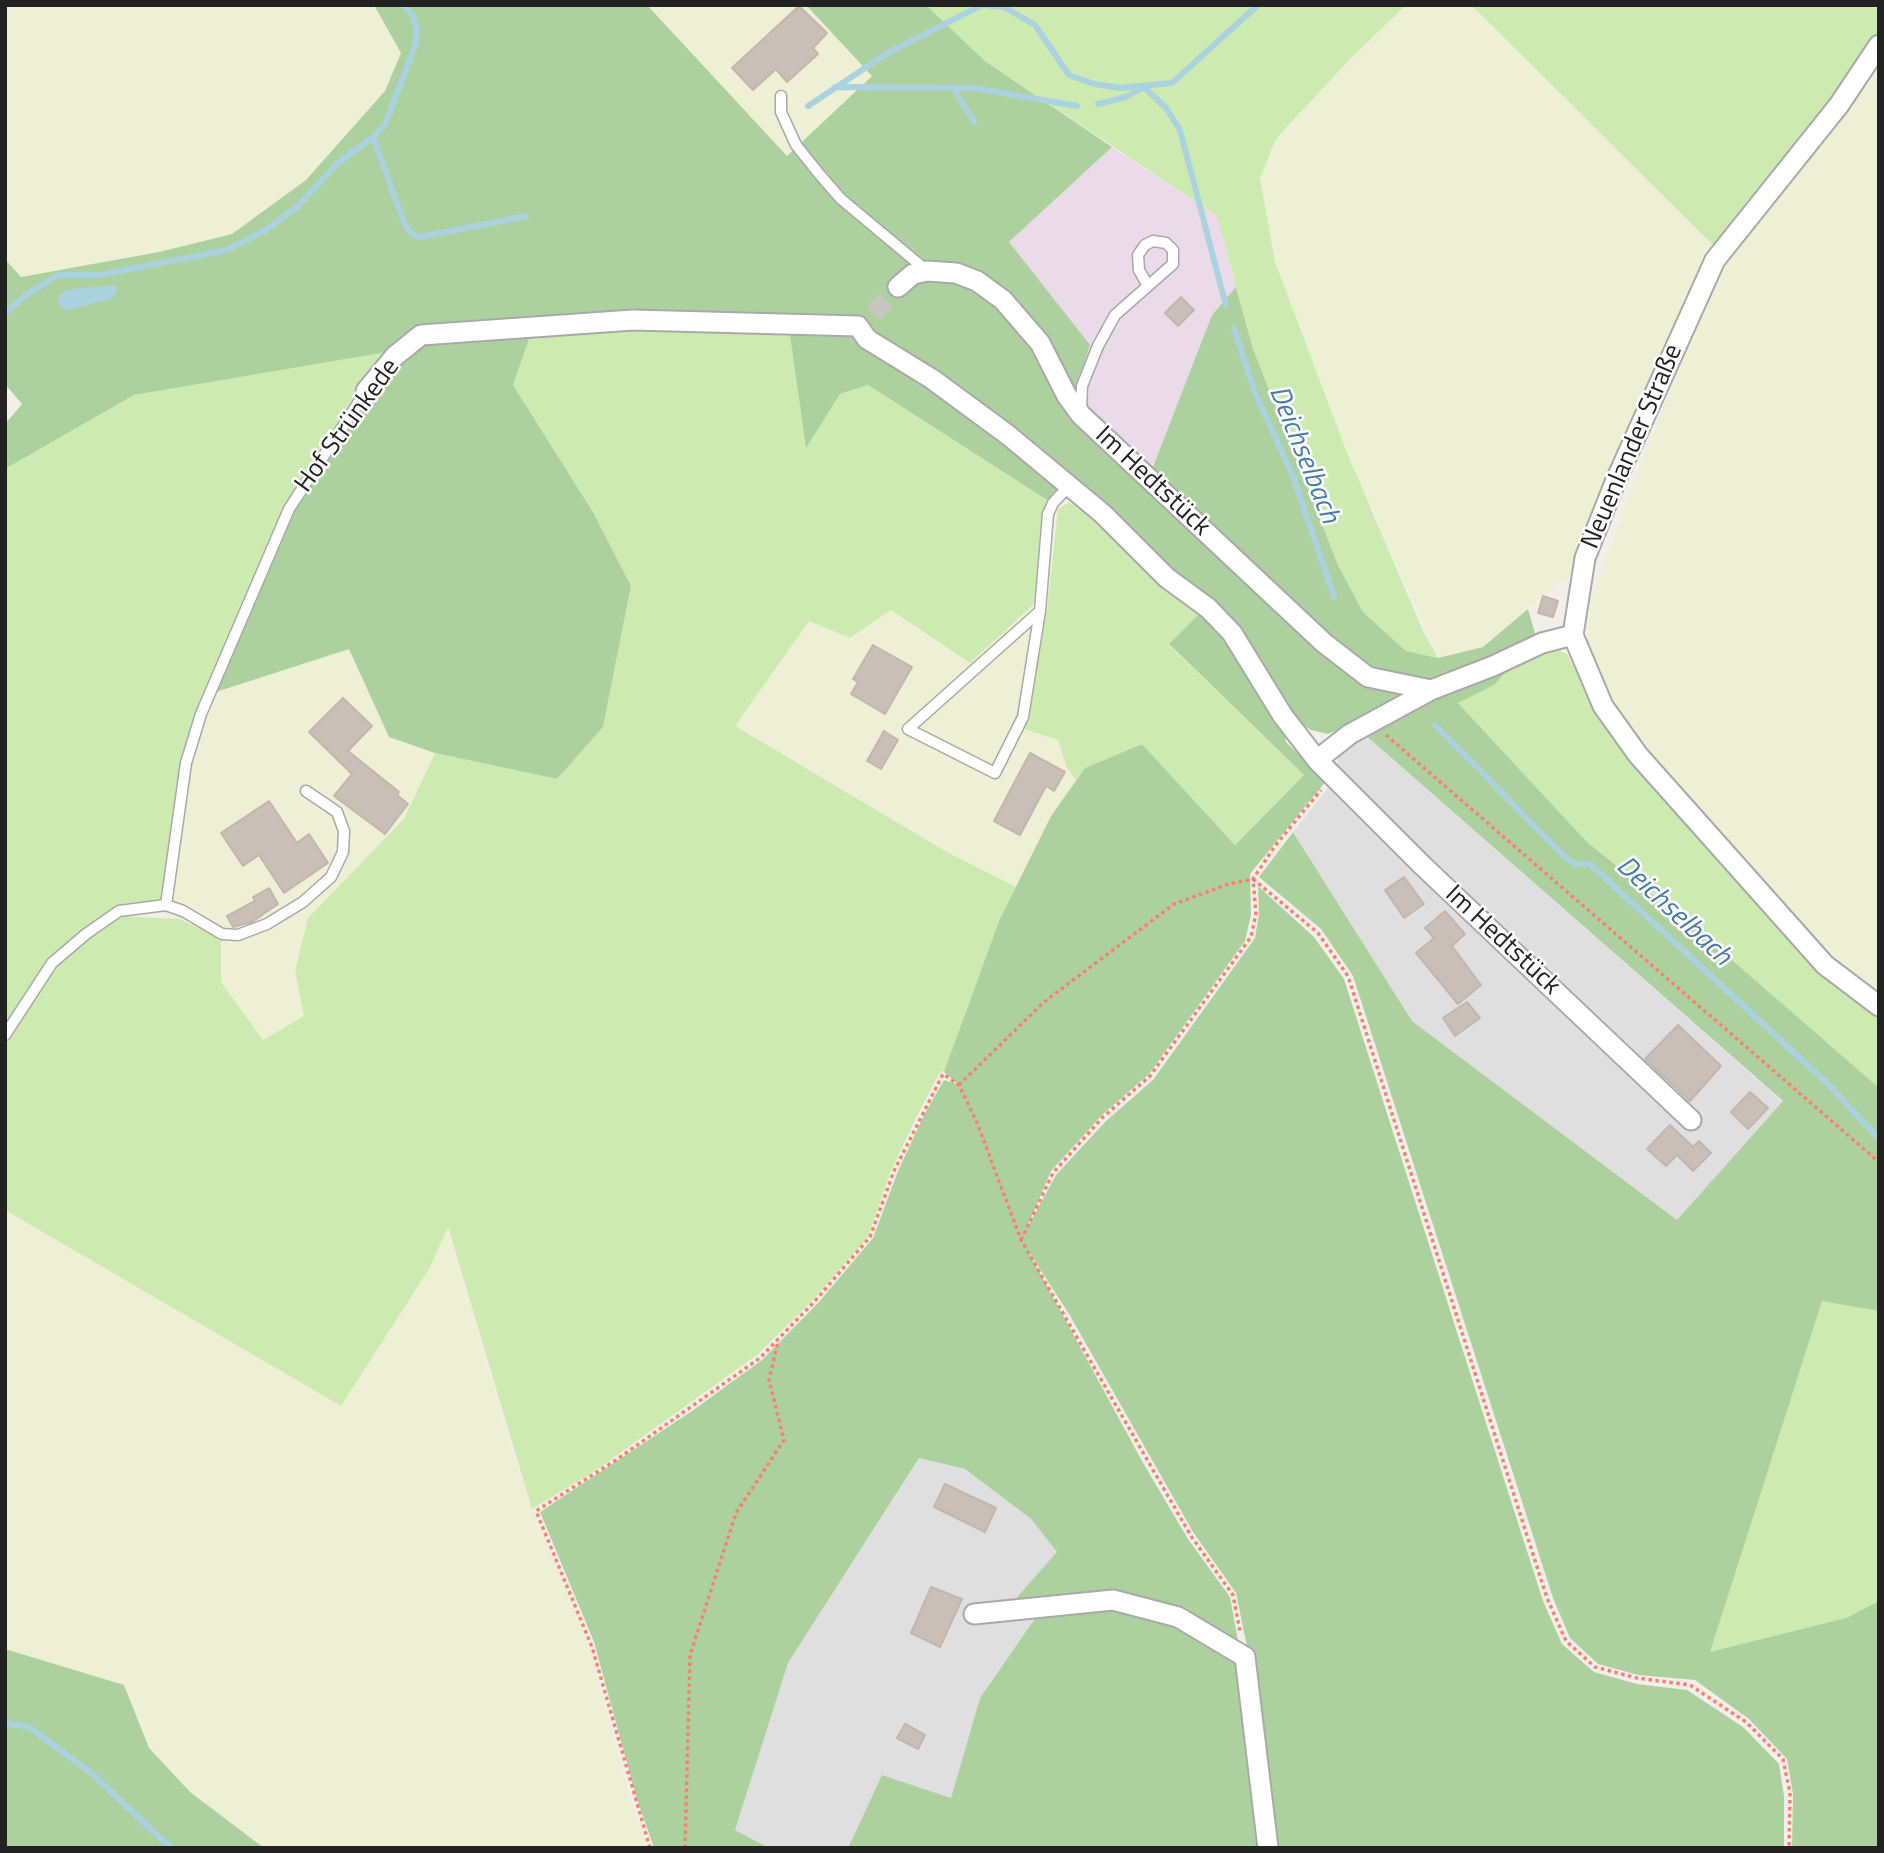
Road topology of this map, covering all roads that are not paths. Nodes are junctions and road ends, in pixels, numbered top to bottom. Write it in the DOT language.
graph roads {
  1 [pos="1879,45"];
  2 [pos="781,96"];
  3 [pos="927,271"];
  4 [pos="1148,286"];
  5 [pos="898,287"];
  6 [pos="932,379"];
  7 [pos="366,391"];
  8 [pos="1081,415"];
  9 [pos="1068,487"];
  10 [pos="1040,611"];
  11 [pos="1573,635"];
  12 [pos="1431,690"];
  13 [pos="1317,760"];
  14 [pos="306,791"];
  15 [pos="166,905"];
  16 [pos="1879,1006"];
  17 [pos="5,1035"];
  18 [pos="1691,1120"];
  19 [pos="974,1614"];
  20 [pos="1268,1848"];
  1 -- 11 [label="street, Neuenlander Straße"];
  2 -- 3 [label="lane"];
  3 -- 5 [label="street"];
  3 -- 8 [label="street, Im Hedtstück"];
  4 -- 4 [label="lane"];
  4 -- 8 [label="lane"];
  6 -- 7 [label="street, Hof Strünkede"];
  6 -- 9 [label="street, Im Hedtstück"];
  7 -- 15 [label="lane, Hof Strünkede"];
  8 -- 12 [label="street, Im Hedtstück"];
  9 -- 10 [label="lane"];
  9 -- 13 [label="street, Im Hedtstück"];
  10 -- 10 [label="lane"];
  11 -- 12 [label="street"];
  11 -- 16 [label="street"];
  12 -- 13 [label="street"];
  13 -- 18 [label="street, Im Hedtstück"];
  14 -- 15 [label="lane"];
  15 -- 17 [label="lane"];
  19 -- 20 [label="street"];
}
